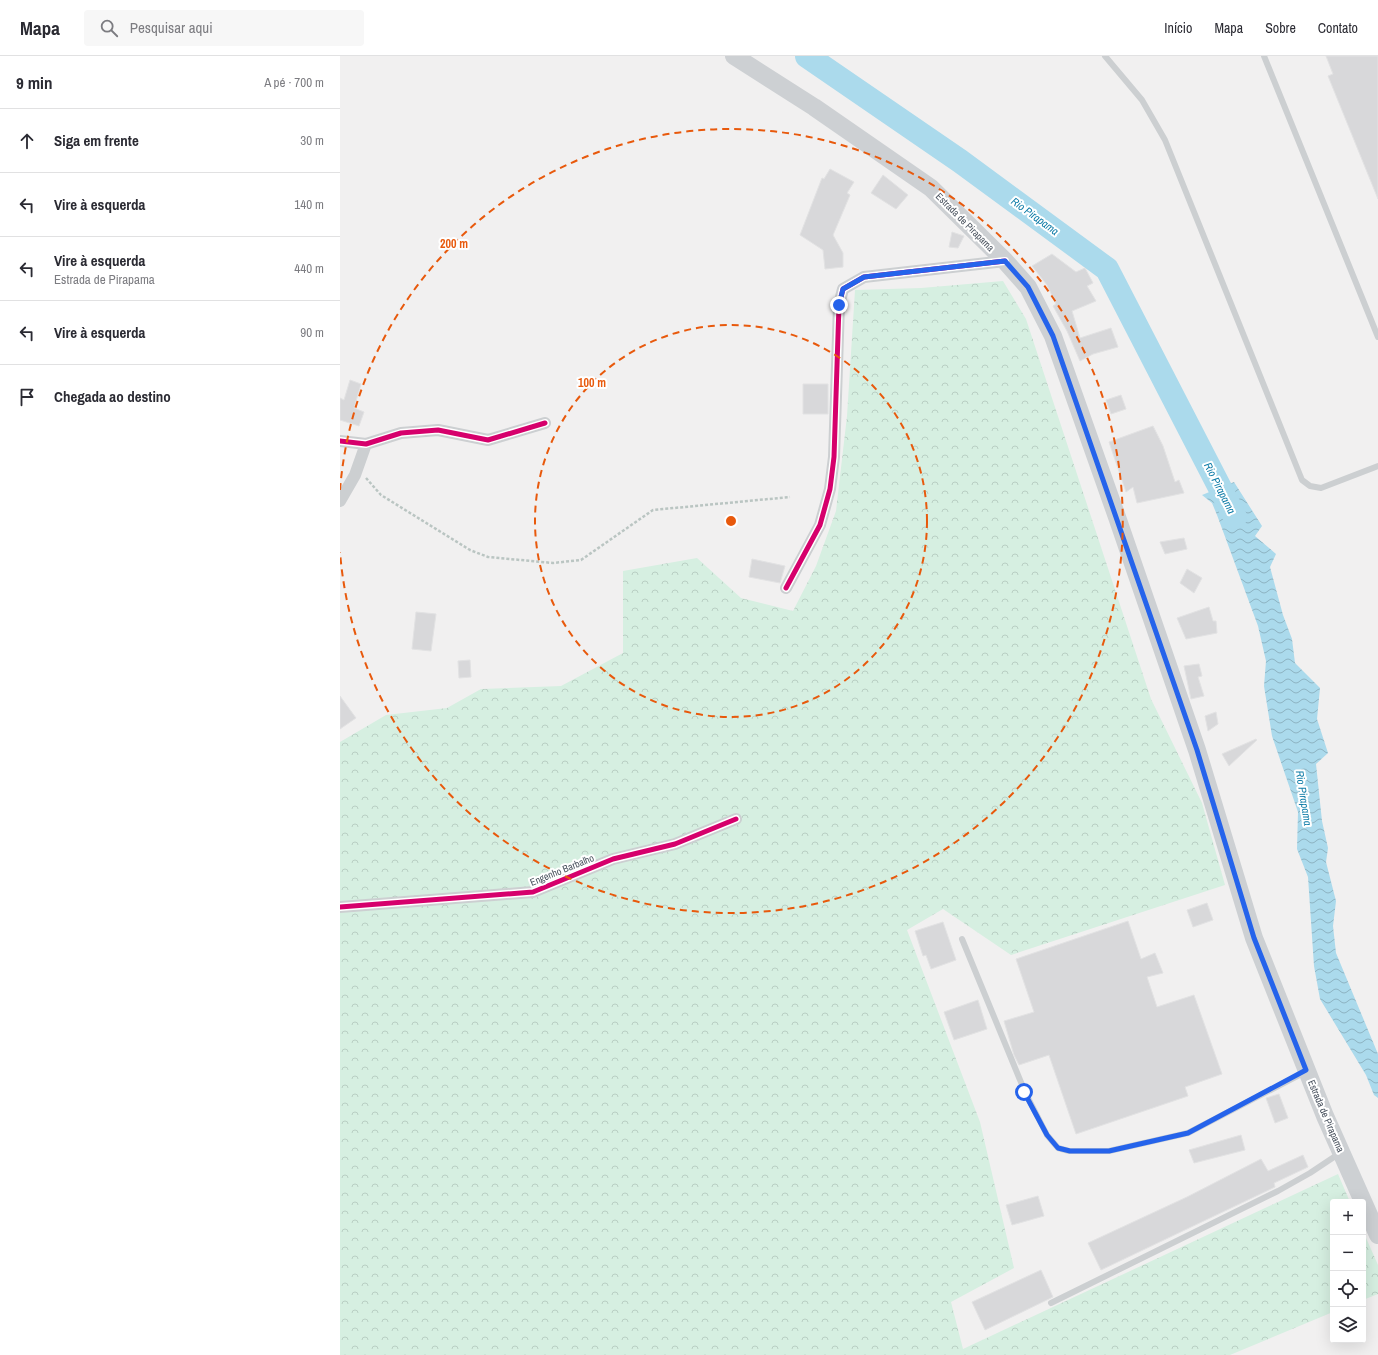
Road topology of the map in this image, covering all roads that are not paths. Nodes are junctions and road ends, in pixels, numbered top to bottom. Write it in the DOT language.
graph roads {
  1 [pos="734,56"];
  2 [pos="1105,56"];
  3 [pos="1264,56"];
  4 [pos="1005,261"];
  5 [pos="1378,337"];
  6 [pos="545,423"];
  7 [pos="340,441"];
  8 [pos="366,444"];
  9 [pos="1378,466"];
  10 [pos="340,501"];
  11 [pos="786,588"];
  12 [pos="736,819"];
  13 [pos="340,907"];
  14 [pos="962,939"];
  15 [pos="1306,1070"];
  16 [pos="1341,1152"];
  17 [pos="1378,1235"];
  18 [pos="1051,1304"];
  1 -- 4 [label="main road, Estrada de Pirapama"];
  2 -- 9 [label="lane"];
  3 -- 5 [label="lane"];
  4 -- 11 [label="street"];
  4 -- 15 [label="main road, Estrada de Pirapama"];
  6 -- 8 [label="street"];
  7 -- 8 [label="street"];
  8 -- 10 [label="street"];
  12 -- 13 [label="street, Engenho Barbalho"];
  14 -- 15 [label="lane"];
  15 -- 16 [label="main road, Estrada de Pirapama"];
  16 -- 17 [label="main road, Estrada de Pirapama"];
  16 -- 18 [label="lane"];
}
